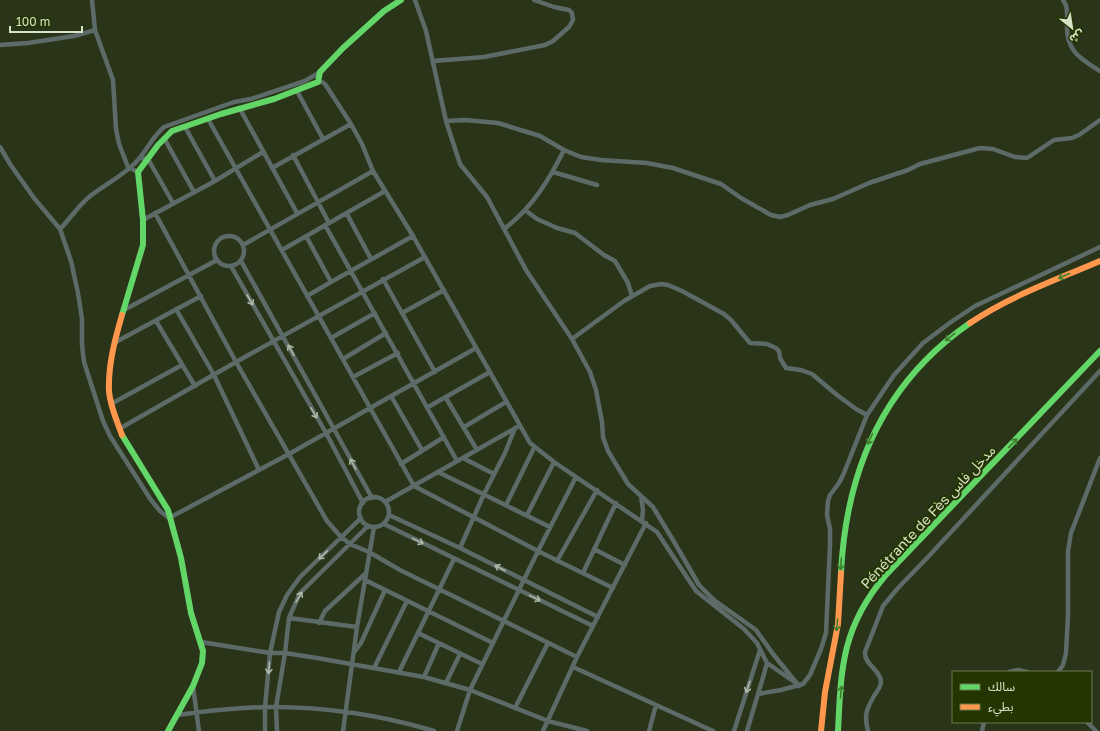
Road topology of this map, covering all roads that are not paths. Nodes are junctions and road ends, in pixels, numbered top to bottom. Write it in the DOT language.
graph roads {
  1 [pos="92,0"];
  2 [pos="401,0"];
  3 [pos="415,0"];
  4 [pos="534,0"];
  5 [pos="1063,0"];
  6 [pos="95,30"];
  7 [pos="0,45"];
  8 [pos="433,61"];
  9 [pos="1100,71"];
  10 [pos="320,72"];
  11 [pos="318,82"];
  12 [pos="297,91"];
  13 [pos="240,109"];
  14 [pos="208,119"];
  15 [pos="1100,120"];
  16 [pos="446,121"];
  17 [pos="352,124"];
  18 [pos="185,127"];
  19 [pos="164,138"];
  20 [pos="323,139"];
  21 [pos="0,147"];
  22 [pos="564,150"];
  23 [pos="263,152"];
  24 [pos="293,155"];
  25 [pos="140,158"];
  26 [pos="148,159"];
  27 [pos="236,168"];
  28 [pos="272,168"];
  29 [pos="129,169"];
  30 [pos="373,171"];
  31 [pos="138,172"];
  32 [pos="553,172"];
  33 [pos="215,180"];
  34 [pos="597,185"];
  35 [pos="385,191"];
  36 [pos="194,192"];
  37 [pos="318,202"];
  38 [pos="173,203"];
  39 [pos="525,210"];
  40 [pos="297,213"];
  41 [pos="155,214"];
  42 [pos="347,214"];
  43 [pos="143,220"];
  44 [pos="327,224"];
  45 [pos="60,229"];
  46 [pos="270,229"];
  47 [pos="504,229"];
  48 [pos="306,236"];
  49 [pos="413,236"];
  50 [pos="243,245"];
  51 [pos="1100,247"];
  52 [pos="282,250"];
  53 [pos="425,257"];
  54 [pos="371,259"];
  55 [pos="217,260"];
  56 [pos="240,261"];
  57 [pos="1100,261"];
  58 [pos="231,266"];
  59 [pos="351,270"];
  60 [pos="190,275"];
  61 [pos="383,280"];
  62 [pos="331,282"];
  63 [pos="444,290"];
  64 [pos="363,291"];
  65 [pos="201,296"];
  66 [pos="307,296"];
  67 [pos="632,296"];
  68 [pos="176,309"];
  69 [pos="124,310"];
  70 [pos="375,313"];
  71 [pos="402,313"];
  72 [pos="318,316"];
  73 [pos="156,321"];
  74 [pos="386,333"];
  75 [pos="283,336"];
  76 [pos="331,338"];
  77 [pos="572,339"];
  78 [pos="273,342"];
  79 [pos="114,343"];
  80 [pos="476,348"];
  81 [pos="1100,351"];
  82 [pos="398,354"];
  83 [pos="343,358"];
  84 [pos="236,362"];
  85 [pos="182,365"];
  86 [pos="1100,371"];
  87 [pos="435,372"];
  88 [pos="490,372"];
  89 [pos="214,375"];
  90 [pos="353,377"];
  91 [pos="414,384"];
  92 [pos="195,386"];
  93 [pos="391,396"];
  94 [pos="446,398"];
  95 [pos="506,402"];
  96 [pos="111,404"];
  97 [pos="428,407"];
  98 [pos="371,408"];
  99 [pos="866,415"];
  100 [pos="517,427"];
  101 [pos="464,428"];
  102 [pos="119,429"];
  103 [pos="334,429"];
  104 [pos="326,433"];
  105 [pos="444,437"];
  106 [pos="534,448"];
  107 [pos="422,450"];
  108 [pos="477,450"];
  109 [pos="289,454"];
  110 [pos="463,458"];
  111 [pos="1100,458"];
  112 [pos="457,461"];
  113 [pos="554,462"];
  114 [pos="401,464"];
  115 [pos="260,470"];
  116 [pos="438,472"];
  117 [pos="494,474"];
  118 [pos="576,477"];
  119 [pos="414,486"];
  120 [pos="597,490"];
  121 [pos="484,494"];
  122 [pos="641,496"];
  123 [pos="372,498"];
  124 [pos="385,502"];
  125 [pos="363,503"];
  126 [pos="616,503"];
  127 [pos="506,505"];
  128 [pos="389,515"];
  129 [pos="527,515"];
  130 [pos="474,517"];
  131 [pos="170,518"];
  132 [pos="361,518"];
  133 [pos="644,522"];
  134 [pos="384,524"];
  135 [pos="371,526"];
  136 [pos="550,527"];
  137 [pos="341,537"];
  138 [pos="350,544"];
  139 [pos="460,548"];
  140 [pos="594,549"];
  141 [pos="538,551"];
  142 [pos="369,552"];
  143 [pos="454,559"];
  144 [pos="558,561"];
  145 [pos="625,565"];
  146 [pos="366,573"];
  147 [pos="583,573"];
  148 [pos="365,580"];
  149 [pos="523,580"];
  150 [pos="613,588"];
  151 [pos="440,589"];
  152 [pos="519,589"];
  153 [pos="384,590"];
  154 [pos="408,601"];
  155 [pos="428,611"];
  156 [pos="598,617"];
  157 [pos="289,618"];
  158 [pos="504,621"];
  159 [pos="319,623"];
  160 [pos="593,626"];
  161 [pos="357,627"];
  162 [pos="418,633"];
  163 [pos="201,642"];
  164 [pos="439,643"];
  165 [pos="493,643"];
  166 [pos="548,643"];
  167 [pos="760,650"];
  168 [pos="354,652"];
  169 [pos="270,653"];
  170 [pos="285,653"];
  171 [pos="460,654"];
  172 [pos="578,657"];
  173 [pos="352,663"];
  174 [pos="767,663"];
  175 [pos="482,664"];
  176 [pos="573,667"];
  177 [pos="374,668"];
  178 [pos="1059,671"];
  179 [pos="399,672"];
  180 [pos="424,677"];
  181 [pos="446,683"];
  182 [pos="193,686"];
  183 [pos="798,686"];
  184 [pos="470,690"];
  185 [pos="758,694"];
  186 [pos="656,705"];
  187 [pos="265,707"];
  188 [pos="276,707"];
  189 [pos="515,708"];
  190 [pos="345,711"];
  191 [pos="196,713"];
  192 [pos="177,715"];
  193 [pos="548,721"];
  194 [pos="1088,723"];
  195 [pos="168,731"];
  196 [pos="199,731"];
  197 [pos="265,731"];
  198 [pos="277,731"];
  199 [pos="343,731"];
  200 [pos="434,731"];
  201 [pos="457,731"];
  202 [pos="543,731"];
  203 [pos="587,731"];
  204 [pos="649,731"];
  205 [pos="713,731"];
  206 [pos="734,731"];
  207 [pos="747,731"];
  208 [pos="821,731"];
  209 [pos="838,731"];
  210 [pos="868,731"];
  211 [pos="1096,731"];
  1 -- 6 [label="street"];
  2 -- 10 [label="main road"];
  3 -- 8 [label="street"];
  4 -- 8 [label="street"];
  5 -- 9 [label="street"];
  6 -- 7 [label="street"];
  6 -- 29 [label="street"];
  8 -- 16 [label="street"];
  10 -- 11 [label="main road"];
  10 -- 25 [label="street"];
  11 -- 12 [label="main road"];
  11 -- 17 [label="street"];
  12 -- 13 [label="main road"];
  12 -- 20 [label="street"];
  13 -- 14 [label="main road"];
  13 -- 23 [label="street"];
  14 -- 18 [label="main road"];
  14 -- 27 [label="street"];
  15 -- 22 [label="street"];
  16 -- 22 [label="street"];
  16 -- 47 [label="street"];
  17 -- 20 [label="street"];
  17 -- 30 [label="street"];
  18 -- 19 [label="main road"];
  18 -- 33 [label="street"];
  19 -- 26 [label="main road"];
  19 -- 36 [label="street"];
  20 -- 24 [label="street"];
  21 -- 45 [label="street"];
  22 -- 32 [label="street"];
  23 -- 27 [label="street"];
  23 -- 28 [label="street"];
  24 -- 28 [label="street"];
  24 -- 37 [label="street"];
  25 -- 26 [label="street"];
  25 -- 29 [label="street"];
  26 -- 31 [label="main road"];
  26 -- 38 [label="street"];
  27 -- 33 [label="street"];
  27 -- 46 [label="street"];
  28 -- 40 [label="street"];
  29 -- 31 [label="street"];
  29 -- 45 [label="street"];
  30 -- 35 [label="street"];
  30 -- 37 [label="street"];
  31 -- 43 [label="main road"];
  32 -- 34 [label="street"];
  32 -- 39 [label="street"];
  33 -- 36 [label="street"];
  35 -- 42 [label="street"];
  35 -- 49 [label="street"];
  36 -- 38 [label="street"];
  37 -- 40 [label="street"];
  37 -- 44 [label="street"];
  38 -- 41 [label="street"];
  39 -- 47 [label="street"];
  39 -- 67 [label="street"];
  40 -- 46 [label="street"];
  41 -- 43 [label="street"];
  41 -- 60 [label="street"];
  42 -- 44 [label="street"];
  42 -- 54 [label="street"];
  43 -- 69 [label="main road"];
  44 -- 48 [label="street"];
  44 -- 59 [label="street"];
  45 -- 131 [label="street"];
  46 -- 50 [label="street"];
  46 -- 52 [label="street"];
  47 -- 77 [label="street"];
  48 -- 52 [label="street"];
  48 -- 62 [label="street"];
  49 -- 53 [label="street"];
  49 -- 54 [label="street"];
  50 -- 55 [label="street"];
  50 -- 56 [label="street"];
  51 -- 99 [label="street"];
  52 -- 66 [label="street"];
  53 -- 61 [label="street"];
  53 -- 63 [label="street"];
  54 -- 59 [label="street"];
  55 -- 58 [label="street"];
  55 -- 60 [label="street"];
  56 -- 58 [label="street"];
  56 -- 75 [label="street"];
  57 -- 208 [label="main road, Pénétrante de Fès مدخل فاس, one-way"];
  58 -- 78 [label="street, one-way"];
  59 -- 62 [label="street"];
  59 -- 64 [label="street"];
  60 -- 65 [label="street"];
  60 -- 69 [label="street"];
  61 -- 64 [label="street"];
  61 -- 71 [label="street"];
  62 -- 66 [label="street"];
  63 -- 71 [label="street"];
  63 -- 80 [label="street"];
  64 -- 70 [label="street"];
  64 -- 72 [label="street"];
  65 -- 68 [label="street"];
  65 -- 84 [label="street"];
  66 -- 72 [label="street"];
  67 -- 77 [label="street"];
  67 -- 99 [label="street"];
  68 -- 73 [label="street"];
  68 -- 89 [label="street"];
  69 -- 79 [label="main road"];
  70 -- 74 [label="street"];
  70 -- 76 [label="street"];
  71 -- 87 [label="street"];
  72 -- 75 [label="street"];
  72 -- 76 [label="street"];
  73 -- 79 [label="street"];
  73 -- 85 [label="street"];
  74 -- 82 [label="street"];
  74 -- 83 [label="street"];
  75 -- 78 [label="street"];
  103 -- 75 [label="street, one-way"];
  76 -- 83 [label="street"];
  77 -- 122 [label="street"];
  78 -- 84 [label="street"];
  78 -- 104 [label="street, one-way"];
  79 -- 96 [label="main road"];
  80 -- 87 [label="street"];
  80 -- 88 [label="street"];
  209 -- 81 [label="main road, Pénétrante de Fès مدخل فاس, one-way"];
  82 -- 90 [label="street"];
  82 -- 91 [label="street"];
  83 -- 90 [label="street"];
  84 -- 89 [label="street"];
  84 -- 109 [label="street"];
  85 -- 92 [label="street"];
  85 -- 96 [label="street"];
  86 -- 210 [label="street"];
  87 -- 91 [label="street"];
  88 -- 94 [label="street"];
  88 -- 95 [label="street"];
  89 -- 92 [label="street"];
  89 -- 115 [label="street"];
  90 -- 98 [label="street"];
  91 -- 93 [label="street"];
  91 -- 97 [label="street"];
  92 -- 102 [label="street"];
  93 -- 98 [label="street"];
  93 -- 107 [label="street"];
  94 -- 97 [label="street"];
  94 -- 101 [label="street"];
  95 -- 100 [label="street"];
  95 -- 101 [label="street"];
  96 -- 102 [label="main road"];
  97 -- 105 [label="street"];
  98 -- 103 [label="street"];
  98 -- 114 [label="street"];
  99 -- 183 [label="street"];
  100 -- 106 [label="street"];
  100 -- 108 [label="street"];
  100 -- 117 [label="street"];
  101 -- 108 [label="street"];
  102 -- 131 [label="main road"];
  103 -- 104 [label="street"];
  123 -- 103 [label="street, one-way"];
  104 -- 109 [label="street"];
  104 -- 125 [label="street"];
  105 -- 107 [label="street"];
  105 -- 112 [label="street"];
  106 -- 113 [label="street"];
  106 -- 127 [label="street"];
  107 -- 114 [label="street"];
  108 -- 110 [label="street"];
  109 -- 115 [label="street"];
  109 -- 137 [label="street"];
  110 -- 112 [label="street"];
  110 -- 117 [label="street"];
  111 -- 178 [label="street"];
  112 -- 116 [label="street"];
  113 -- 118 [label="street"];
  113 -- 129 [label="street"];
  114 -- 119 [label="street"];
  115 -- 131 [label="street"];
  116 -- 119 [label="street"];
  116 -- 121 [label="street"];
  117 -- 121 [label="street"];
  118 -- 120 [label="street"];
  118 -- 136 [label="street"];
  119 -- 124 [label="street"];
  119 -- 130 [label="street"];
  120 -- 126 [label="street"];
  120 -- 144 [label="street"];
  121 -- 127 [label="street"];
  121 -- 130 [label="street"];
  122 -- 133 [label="street"];
  122 -- 183 [label="street"];
  123 -- 124 [label="street"];
  123 -- 125 [label="street"];
  124 -- 128 [label="street"];
  125 -- 132 [label="street"];
  126 -- 133 [label="street"];
  126 -- 140 [label="street"];
  127 -- 129 [label="street"];
  128 -- 134 [label="street"];
  128 -- 139 [label="street"];
  129 -- 136 [label="street"];
  130 -- 139 [label="street"];
  130 -- 141 [label="street"];
  131 -- 163 [label="main road"];
  132 -- 135 [label="street"];
  132 -- 137 [label="street"];
  133 -- 145 [label="street"];
  133 -- 167 [label="street"];
  134 -- 135 [label="street"];
  134 -- 143 [label="street, one-way"];
  135 -- 138 [label="street"];
  135 -- 142 [label="street"];
  136 -- 141 [label="street"];
  137 -- 138 [label="street"];
  137 -- 169 [label="street, one-way"];
  138 -- 142 [label="street"];
  157 -- 138 [label="street, one-way"];
  149 -- 139 [label="street, one-way"];
  140 -- 145 [label="street"];
  140 -- 147 [label="street"];
  141 -- 144 [label="street"];
  141 -- 149 [label="street"];
  142 -- 146 [label="street"];
  142 -- 151 [label="street"];
  143 -- 151 [label="street"];
  143 -- 152 [label="street"];
  144 -- 147 [label="street"];
  145 -- 150 [label="street"];
  146 -- 148 [label="street"];
  146 -- 159 [label="street"];
  147 -- 150 [label="street"];
  148 -- 153 [label="street"];
  148 -- 161 [label="street"];
  149 -- 152 [label="street"];
  149 -- 156 [label="street"];
  150 -- 156 [label="street"];
  151 -- 155 [label="street"];
  151 -- 158 [label="street"];
  152 -- 158 [label="street"];
  152 -- 160 [label="street, one-way"];
  153 -- 154 [label="street"];
  153 -- 168 [label="street"];
  154 -- 155 [label="street"];
  154 -- 177 [label="street"];
  155 -- 162 [label="street"];
  155 -- 165 [label="street"];
  156 -- 160 [label="street"];
  157 -- 159 [label="street"];
  157 -- 170 [label="street"];
  158 -- 165 [label="street"];
  158 -- 166 [label="street"];
  159 -- 161 [label="street"];
  160 -- 172 [label="street"];
  161 -- 168 [label="street"];
  162 -- 164 [label="street"];
  162 -- 179 [label="street"];
  163 -- 169 [label="street"];
  163 -- 182 [label="main road"];
  164 -- 171 [label="street"];
  164 -- 180 [label="street"];
  165 -- 175 [label="street"];
  166 -- 172 [label="street"];
  166 -- 189 [label="street"];
  167 -- 174 [label="street"];
  167 -- 206 [label="street, one-way"];
  168 -- 173 [label="street"];
  169 -- 170 [label="street"];
  169 -- 187 [label="street, one-way"];
  170 -- 173 [label="street"];
  170 -- 188 [label="street"];
  171 -- 175 [label="street"];
  171 -- 181 [label="street"];
  172 -- 176 [label="street"];
  173 -- 177 [label="street"];
  173 -- 190 [label="street"];
  174 -- 183 [label="street"];
  174 -- 185 [label="street"];
  175 -- 184 [label="street"];
  176 -- 186 [label="street"];
  176 -- 193 [label="street"];
  177 -- 179 [label="street"];
  179 -- 180 [label="street"];
  180 -- 181 [label="street"];
  181 -- 184 [label="street"];
  182 -- 191 [label="street"];
  182 -- 192 [label="main road"];
  183 -- 185 [label="street"];
  184 -- 189 [label="street"];
  184 -- 201 [label="street"];
  185 -- 207 [label="street"];
  186 -- 204 [label="street"];
  186 -- 205 [label="street"];
  187 -- 188 [label="street"];
  187 -- 191 [label="street"];
  187 -- 197 [label="street"];
  188 -- 190 [label="street"];
  188 -- 198 [label="street"];
  189 -- 193 [label="street"];
  190 -- 199 [label="street"];
  190 -- 200 [label="street"];
  191 -- 192 [label="street"];
  191 -- 196 [label="street"];
  192 -- 195 [label="main road"];
  193 -- 202 [label="street"];
  193 -- 203 [label="street"];
  194 -- 211 [label="street"];
}
